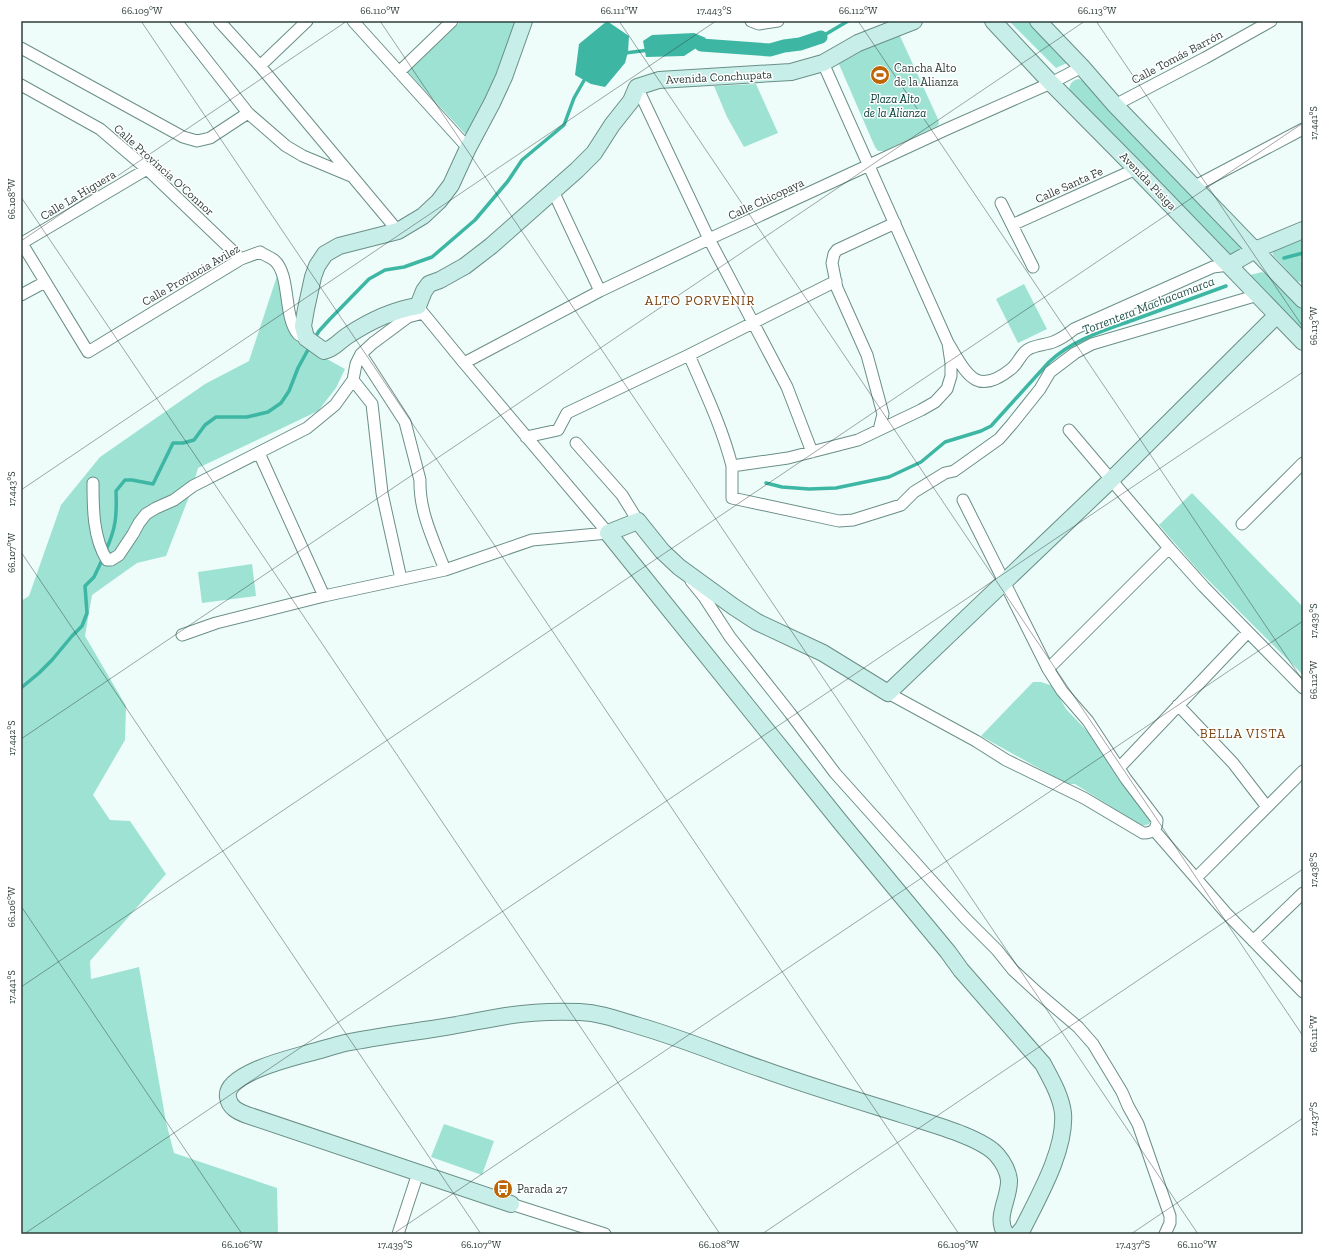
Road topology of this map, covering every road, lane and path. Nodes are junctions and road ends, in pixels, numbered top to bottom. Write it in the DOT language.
graph roads {
  1 [pos="176,21"];
  2 [pos="219,21"];
  3 [pos="308,21"];
  4 [pos="353,21"];
  5 [pos="452,21"];
  6 [pos="524,21"];
  7 [pos="751,21"];
  8 [pos="778,21"];
  9 [pos="914,21"];
  10 [pos="993,21"];
  11 [pos="1038,21"];
  12 [pos="1271,21"];
  13 [pos="21,48"];
  14 [pos="823,64"];
  15 [pos="260,66"];
  16 [pos="1082,67"];
  17 [pos="399,72"];
  18 [pos="1051,83"];
  19 [pos="21,85"];
  20 [pos="637,87"];
  21 [pos="1115,104"];
  22 [pos="248,113"];
  23 [pos="1303,129"];
  24 [pos="468,148"];
  25 [pos="870,166"];
  26 [pos="147,169"];
  27 [pos="1136,169"];
  28 [pos="352,176"];
  29 [pos="1195,186"];
  30 [pos="553,191"];
  31 [pos="1001,203"];
  32 [pos="895,223"];
  33 [pos="1012,225"];
  34 [pos="1303,230"];
  35 [pos="398,231"];
  36 [pos="709,239"];
  37 [pos="21,243"];
  38 [pos="1255,250"];
  39 [pos="240,259"];
  40 [pos="1229,265"];
  41 [pos="1033,267"];
  42 [pos="836,281"];
  43 [pos="45,282"];
  44 [pos="600,291"];
  45 [pos="21,295"];
  46 [pos="1258,295"];
  47 [pos="1302,297"];
  48 [pos="420,309"];
  49 [pos="1277,316"];
  50 [pos="753,323"];
  51 [pos="306,338"];
  52 [pos="1303,342"];
  53 [pos="948,343"];
  54 [pos="361,354"];
  55 [pos="689,355"];
  56 [pos="464,363"];
  57 [pos="353,380"];
  58 [pos="880,430"];
  59 [pos="1069,430"];
  60 [pos="526,437"];
  61 [pos="576,443"];
  62 [pos="812,452"];
  63 [pos="259,453"];
  64 [pos="1303,463"];
  65 [pos="732,466"];
  66 [pos="1111,480"];
  67 [pos="93,483"];
  68 [pos="963,500"];
  69 [pos="638,521"];
  70 [pos="1242,524"];
  71 [pos="608,533"];
  72 [pos="1169,548"];
  73 [pos="679,567"];
  74 [pos="445,570"];
  75 [pos="401,579"];
  76 [pos="1004,582"];
  77 [pos="324,596"];
  78 [pos="1248,632"];
  79 [pos="182,635"];
  80 [pos="1048,669"];
  81 [pos="1303,688"];
  82 [pos="888,693"];
  83 [pos="1178,705"];
  84 [pos="1119,768"];
  85 [pos="1303,771"];
  86 [pos="1267,807"];
  87 [pos="1154,830"];
  88 [pos="1196,878"];
  89 [pos="1303,893"];
  90 [pos="1253,941"];
  91 [pos="1303,992"];
  92 [pos="418,1173"];
  93 [pos="511,1204"];
  94 [pos="398,1234"];
  95 [pos="605,1234"];
  96 [pos="1006,1234"];
  97 [pos="1018,1234"];
  98 [pos="1165,1234"];
  1 -- 22 [label="street"];
  2 -- 15 [label="street"];
  3 -- 15 [label="street"];
  4 -- 17 [label="street"];
  5 -- 17 [label="street"];
  6 -- 24 [label="street"];
  7 -- 8 [label="street"];
  9 -- 14 [label="street, Avenida Conchupata"];
  10 -- 18 [label="street, Avenida Pisiga"];
  11 -- 16 [label="street"];
  12 -- 21 [label="street, Calle Tomás Barrón"];
  13 -- 22 [label="street, Calle Provincia O'Connor"];
  14 -- 20 [label="street, Avenida Conchupata"];
  14 -- 25 [label="street"];
  15 -- 28 [label="street"];
  16 -- 18 [label="street, Calle Chicopaya"];
  16 -- 21 [label="street"];
  17 -- 24 [label="street"];
  18 -- 25 [label="street, Calle Chicopaya"];
  18 -- 27 [label="street, Avenida Pisiga"];
  19 -- 26 [label="street, Calle Provincia O'Connor"];
  20 -- 30 [label="street"];
  20 -- 36 [label="street"];
  21 -- 29 [label="street"];
  22 -- 28 [label="street"];
  23 -- 29 [label="street"];
  24 -- 35 [label="street"];
  25 -- 32 [label="street"];
  25 -- 36 [label="street, Calle Chicopaya"];
  26 -- 37 [label="street, Calle La Higuera"];
  26 -- 39 [label="street, Calle Provincia O'Connor"];
  27 -- 33 [label="street, Calle Santa Fe"];
  27 -- 40 [label="street, Avenida Pisiga"];
  28 -- 35 [label="street"];
  29 -- 38 [label="street"];
  30 -- 44 [label="street"];
  30 -- 48 [label="street"];
  31 -- 33 [label="street"];
  32 -- 42 [label="street"];
  32 -- 53 [label="street"];
  33 -- 41 [label="street"];
  34 -- 38 [label="street"];
  35 -- 51 [label="street"];
  36 -- 44 [label="street, Calle Chicopaya"];
  36 -- 50 [label="street"];
  37 -- 43 [label="street"];
  38 -- 40 [label="street"];
  38 -- 47 [label="street"];
  39 -- 43 [label="street, Calle Provincia Avilez"];
  39 -- 51 [label="street, Calle Provincia Avilez"];
  40 -- 46 [label="street, Avenida Pisiga"];
  40 -- 53 [label="street"];
  42 -- 50 [label="street"];
  42 -- 58 [label="street"];
  43 -- 45 [label="street"];
  44 -- 56 [label="street, Calle Chicopaya"];
  46 -- 49 [label="street, Avenida Pisiga"];
  46 -- 65 [label="street"];
  48 -- 51 [label="street"];
  48 -- 54 [label="street"];
  48 -- 56 [label="street"];
  49 -- 52 [label="street, Avenida Pisiga"];
  49 -- 66 [label="street"];
  50 -- 55 [label="street"];
  50 -- 62 [label="street"];
  53 -- 58 [label="street"];
  54 -- 57 [label="street"];
  54 -- 74 [label="street"];
  55 -- 60 [label="street"];
  55 -- 65 [label="street"];
  56 -- 60 [label="street"];
  57 -- 63 [label="street"];
  57 -- 75 [label="street"];
  58 -- 62 [label="street"];
  59 -- 66 [label="street"];
  60 -- 71 [label="street"];
  61 -- 69 [label="street"];
  62 -- 65 [label="street"];
  63 -- 67 [label="street"];
  63 -- 77 [label="street"];
  64 -- 70 [label="street"];
  66 -- 72 [label="street"];
  66 -- 76 [label="street"];
  68 -- 76 [label="street"];
  69 -- 71 [label="street"];
  69 -- 73 [label="street"];
  71 -- 74 [label="street"];
  71 -- 97 [label="street"];
  72 -- 78 [label="street"];
  72 -- 80 [label="street"];
  73 -- 82 [label="street"];
  73 -- 98 [label="street"];
  74 -- 75 [label="street"];
  75 -- 77 [label="street"];
  76 -- 80 [label="street"];
  76 -- 82 [label="street"];
  77 -- 79 [label="street"];
  78 -- 81 [label="street"];
  78 -- 83 [label="street"];
  80 -- 84 [label="street"];
  82 -- 87 [label="street"];
  83 -- 84 [label="street"];
  83 -- 86 [label="street"];
  84 -- 87 [label="street"];
  85 -- 86 [label="street"];
  86 -- 88 [label="street"];
  87 -- 88 [label="street"];
  88 -- 90 [label="street"];
  89 -- 90 [label="street"];
  90 -- 91 [label="street"];
  92 -- 93 [label="street"];
  92 -- 94 [label="street"];
  92 -- 96 [label="street"];
  93 -- 95 [label="street"];
}
